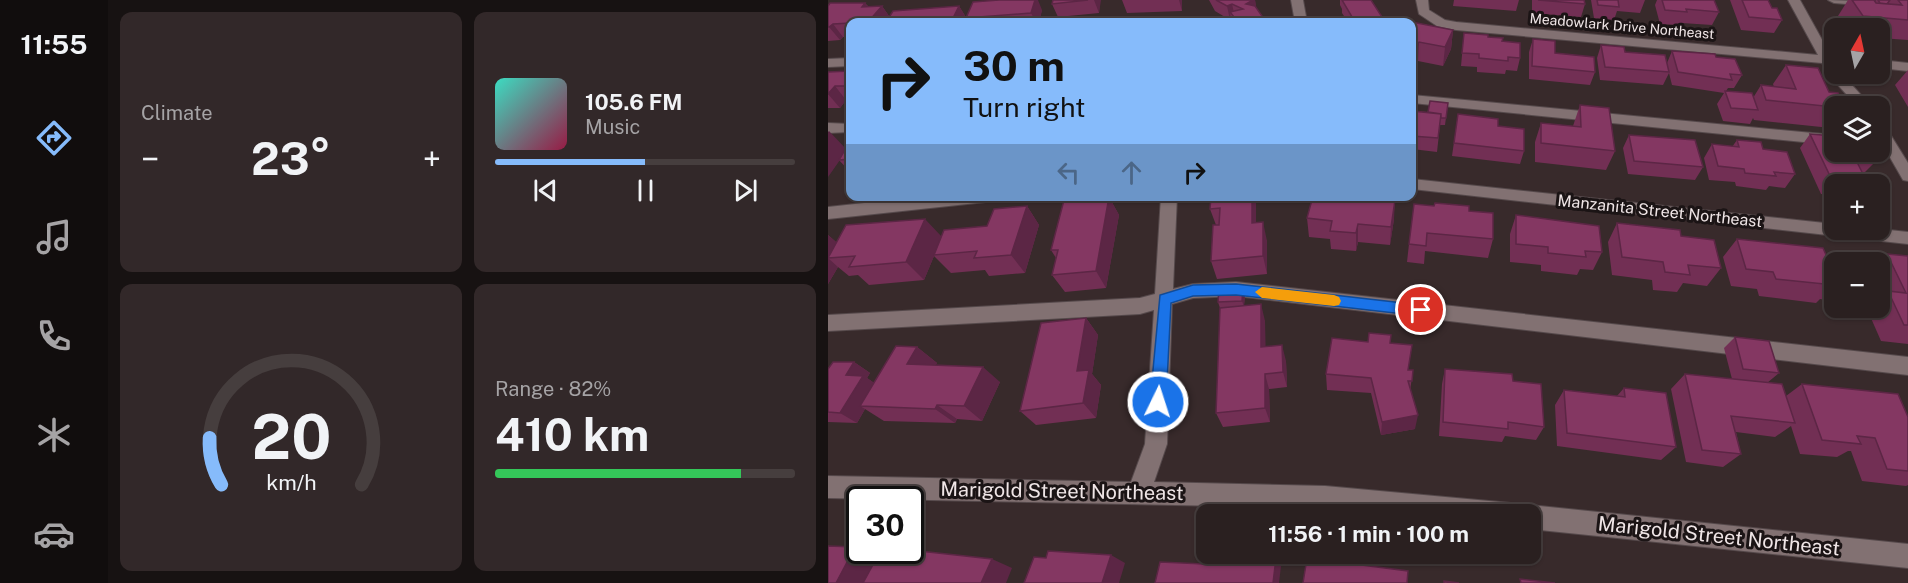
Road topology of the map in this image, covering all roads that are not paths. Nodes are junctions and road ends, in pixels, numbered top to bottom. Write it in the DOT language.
graph roads {
  1 [pos="1297,0"];
  2 [pos="1422,0"];
  3 [pos="1794,0"];
  4 [pos="1834,0"];
  5 [pos="1908,6"];
  6 [pos="1300,18"];
  7 [pos="1824,50"];
  8 [pos="1824,59"];
  9 [pos="846,62"];
  10 [pos="828,63"];
  11 [pos="1890,65"];
  12 [pos="1908,66"];
  13 [pos="1845,84"];
  14 [pos="1855,96"];
  15 [pos="1416,99"];
  16 [pos="828,128"];
  17 [pos="846,128"];
  18 [pos="1824,139"];
  19 [pos="1890,145"];
  20 [pos="1908,147"];
  21 [pos="1890,152"];
  22 [pos="1908,176"];
  23 [pos="1416,184"];
  24 [pos="940,201"];
  25 [pos="1169,201"];
  26 [pos="828,213"];
  27 [pos="1908,237"];
  28 [pos="1164,299"];
  29 [pos="828,323"];
  30 [pos="1908,366"];
  31 [pos="828,487"];
  32 [pos="1139,492"];
  33 [pos="1402,504"];
  34 [pos="1541,517"];
  35 [pos="1908,556"];
  1 -- 6 [label="street"];
  2 -- 8 [label="street, Meadowlark Drive Northeast"];
  3 -- 7 [label="street"];
  4 -- 5 [label="street"];
  9 -- 10 [label="street"];
  11 -- 12 [label="street"];
  13 -- 14 [label="street"];
  15 -- 18 [label="street"];
  16 -- 17 [label="street"];
  19 -- 20 [label="street"];
  21 -- 22 [label="street"];
  23 -- 27 [label="street, Manzanita Street Northeast"];
  24 -- 26 [label="street"];
  25 -- 28 [label="street"];
  28 -- 29 [label="street"];
  28 -- 30 [label="street"];
  28 -- 32 [label="street"];
  31 -- 32 [label="street, Marigold Street Northeast"];
  32 -- 33 [label="street, Marigold Street Northeast"];
  34 -- 35 [label="street, Marigold Street Northeast"];
}
